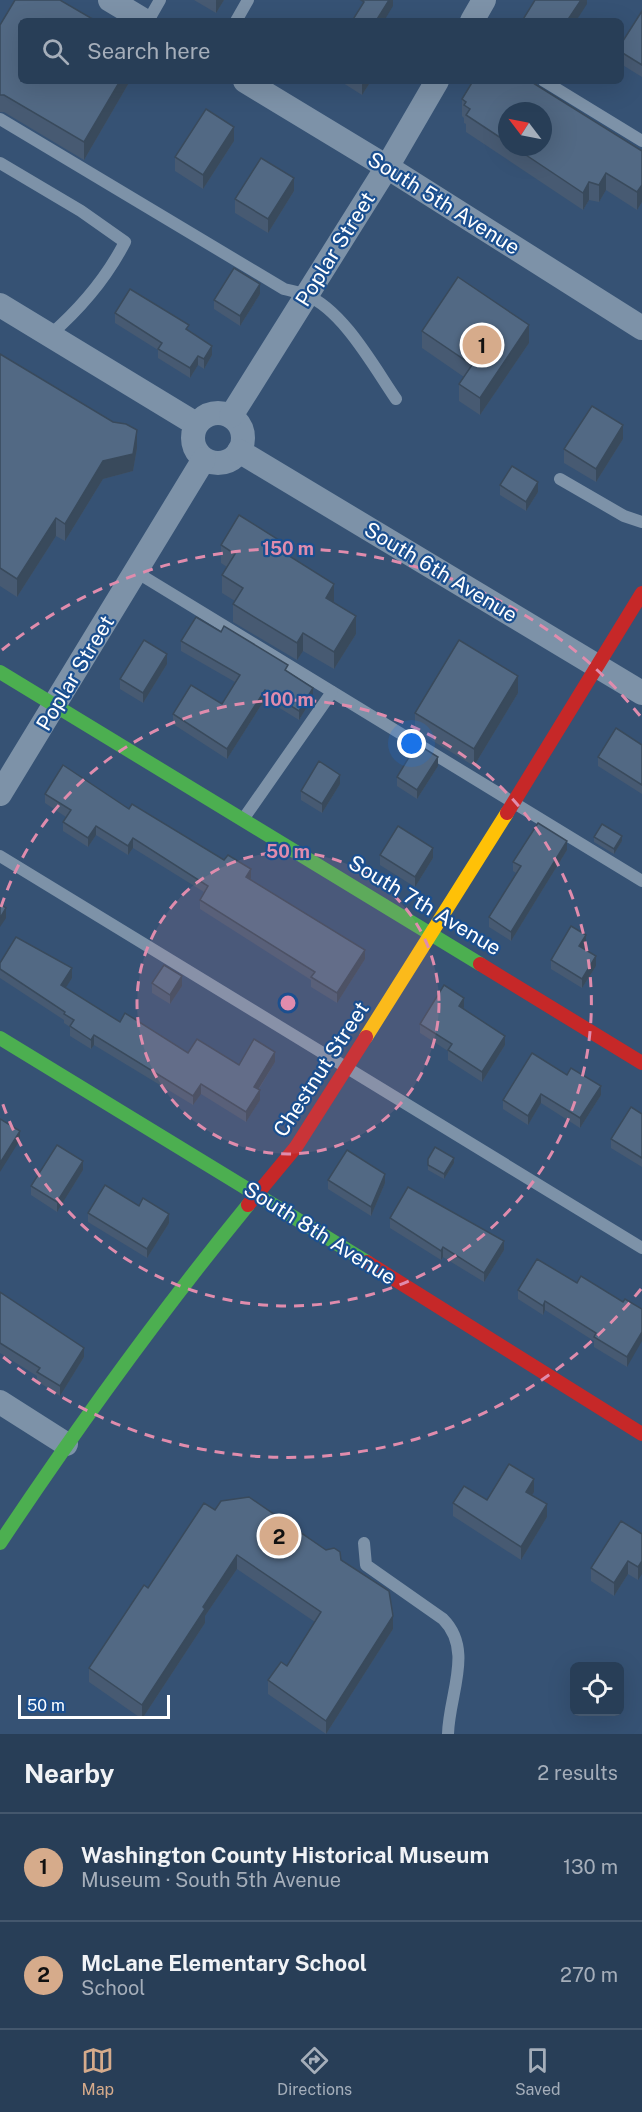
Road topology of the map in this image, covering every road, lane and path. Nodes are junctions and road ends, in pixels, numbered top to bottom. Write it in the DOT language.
graph roads {
  1 [pos="160,0"];
  2 [pos="248,0"];
  3 [pos="484,0"];
  4 [pos="119,2"];
  5 [pos="142,18"];
  6 [pos="148,18"];
  7 [pos="238,18"];
  8 [pos="474,18"];
  9 [pos="250,84"];
  10 [pos="435,84"];
  11 [pos="549,84"];
  12 [pos="0,119"];
  13 [pos="642,141"];
  14 [pos="0,163"];
  15 [pos="387,167"];
  16 [pos="307,295"];
  17 [pos="0,305"];
  18 [pos="642,328"];
  19 [pos="50,335"];
  20 [pos="396,399"];
  21 [pos="231,416"];
  22 [pos="196,424"];
  23 [pos="239,451"];
  24 [pos="204,459"];
  25 [pos="560,479"];
  26 [pos="642,522"];
  27 [pos="136,572"];
  28 [pos="642,593"];
  29 [pos="597,666"];
  30 [pos="0,672"];
  31 [pos="332,692"];
  32 [pos="642,693"];
  33 [pos="55,706"];
  34 [pos="0,794"];
  35 [pos="513,804"];
  36 [pos="243,819"];
  37 [pos="0,856"];
  38 [pos="642,881"];
  39 [pos="433,934"];
  40 [pos="0,1038"];
  41 [pos="642,1063"];
  42 [pos="347,1068"];
  43 [pos="257,1193"];
  44 [pos="642,1248"];
  45 [pos="0,1402"];
  46 [pos="641,1434"];
  47 [pos="66,1444"];
  48 [pos="0,1543"];
  49 [pos="364,1543"];
  50 [pos="448,1734"];
  1 -- 6 [label="lane"];
  2 -- 7 [label="lane"];
  3 -- 8 [label="street"];
  4 -- 5 [label="street"];
  9 -- 15 [label="street, South 5th Avenue"];
  10 -- 15 [label="street, Poplar Street"];
  11 -- 13 [label="lane"];
  12 -- 16 [label="lane"];
  14 -- 19 [label="lane"];
  15 -- 16 [label="street, Poplar Street"];
  15 -- 18 [label="street, South 5th Avenue"];
  16 -- 20 [label="lane"];
  16 -- 21 [label="street, Poplar Street"];
  17 -- 19 [label="street"];
  19 -- 22 [label="street"];
  21 -- 22 [label="street"];
  21 -- 23 [label="street"];
  22 -- 24 [label="street"];
  23 -- 24 [label="street"];
  23 -- 29 [label="street, South 6th Avenue"];
  24 -- 27 [label="street, Poplar Street"];
  25 -- 26 [label="lane"];
  27 -- 31 [label="lane"];
  27 -- 33 [label="street, Poplar Street"];
  28 -- 29 [label="street, Chestnut Street"];
  29 -- 32 [label="street, South 6th Avenue"];
  29 -- 35 [label="street, Chestnut Street"];
  30 -- 33 [label="street, South 7th Avenue"];
  31 -- 35 [label="lane"];
  31 -- 36 [label="lane"];
  33 -- 34 [label="street, Poplar Street"];
  33 -- 36 [label="street, South 7th Avenue"];
  35 -- 38 [label="lane"];
  35 -- 39 [label="street, Chestnut Street"];
  36 -- 39 [label="street, South 7th Avenue"];
  37 -- 42 [label="lane"];
  39 -- 41 [label="street, South 7th Avenue"];
  39 -- 42 [label="street, Chestnut Street"];
  40 -- 43 [label="street, South 8th Avenue"];
  42 -- 43 [label="street, Chestnut Street"];
  42 -- 44 [label="lane"];
  43 -- 46 [label="street, South 8th Avenue"];
  43 -- 47 [label="street, Chestnut Street"];
  45 -- 47 [label="street"];
  47 -- 48 [label="street, Chestnut Street"];
  49 -- 50 [label="lane"];
}
